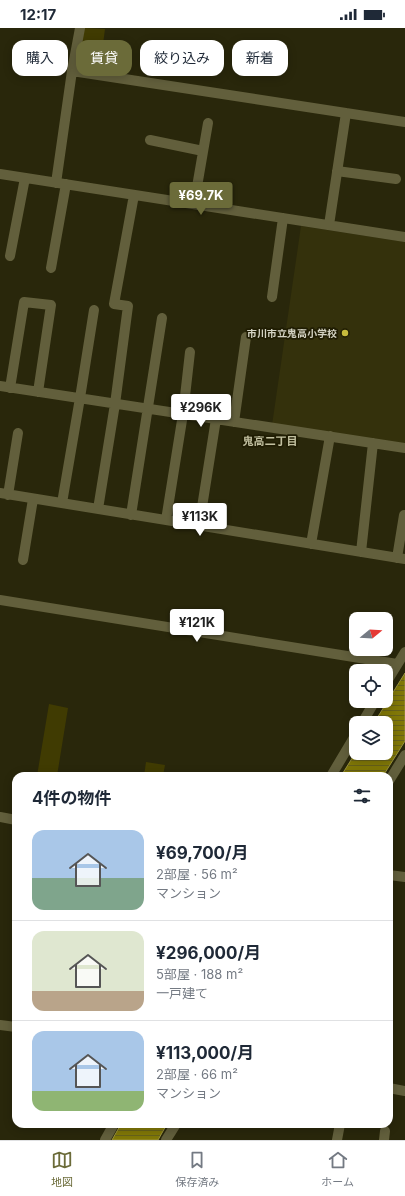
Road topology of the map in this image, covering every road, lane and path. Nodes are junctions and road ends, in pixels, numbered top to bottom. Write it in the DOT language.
graph roads {
  1 [pos="80,28"];
  2 [pos="72,71"];
  3 [pos="346,113"];
  4 [pos="405,122"];
  5 [pos="208,123"];
  6 [pos="150,140"];
  7 [pos="203,151"];
  8 [pos="337,171"];
  9 [pos="0,174"];
  10 [pos="25,178"];
  11 [pos="396,178"];
  12 [pos="61,184"];
  13 [pos="134,195"];
  14 [pos="194,204"];
  15 [pos="283,218"];
  16 [pos="329,225"];
  17 [pos="405,237"];
  18 [pos="10,256"];
  19 [pos="51,268"];
  20 [pos="272,297"];
  21 [pos="94,310"];
  22 [pos="162,318"];
  23 [pos="246,337"];
  24 [pos="190,352"];
  25 [pos="5,387"];
  26 [pos="38,392"];
  27 [pos="80,398"];
  28 [pos="115,404"];
  29 [pos="148,408"];
  30 [pos="183,414"];
  31 [pos="216,419"];
  32 [pos="234,422"];
  33 [pos="18,433"];
  34 [pos="330,436"];
  35 [pos="373,443"];
  36 [pos="405,448"];
  37 [pos="4,494"];
  38 [pos="33,499"];
  39 [pos="62,503"];
  40 [pos="98,509"];
  41 [pos="131,515"];
  42 [pos="404,515"];
  43 [pos="166,520"];
  44 [pos="199,526"];
  45 [pos="310,544"];
  46 [pos="361,552"];
  47 [pos="401,558"];
  48 [pos="23,560"];
  49 [pos="0,600"];
  50 [pos="405,652"];
  51 [pos="397,664"];
  52 [pos="393,671"];
  53 [pos="349,746"];
  54 [pos="405,755"];
  55 [pos="333,772"];
  56 [pos="393,774"];
  57 [pos="0,817"];
  58 [pos="12,819"];
  59 [pos="393,876"];
  60 [pos="405,877"];
  61 [pos="0,1025"];
  62 [pos="12,1026"];
  63 [pos="393,1089"];
  64 [pos="405,1091"];
  65 [pos="112,1128"];
  66 [pos="174,1128"];
  67 [pos="339,1128"];
  68 [pos="105,1140"];
  69 [pos="166,1140"];
  70 [pos="337,1140"];
  1 -- 2 [label="street"];
  2 -- 3 [label="street"];
  2 -- 12 [label="street"];
  3 -- 4 [label="street"];
  3 -- 8 [label="street"];
  5 -- 7 [label="street"];
  6 -- 7 [label="street"];
  7 -- 14 [label="street"];
  8 -- 11 [label="street"];
  8 -- 16 [label="street"];
  9 -- 10 [label="street"];
  10 -- 12 [label="street"];
  10 -- 18 [label="street"];
  12 -- 13 [label="street"];
  12 -- 19 [label="street"];
  13 -- 14 [label="street"];
  13 -- 28 [label="street"];
  14 -- 15 [label="street"];
  15 -- 16 [label="street"];
  15 -- 20 [label="street"];
  16 -- 17 [label="street"];
  21 -- 27 [label="street"];
  22 -- 29 [label="street"];
  23 -- 32 [label="street"];
  24 -- 30 [label="street"];
  25 -- 26 [label="street"];
  25 -- 26 [label="street"];
  26 -- 27 [label="street"];
  27 -- 28 [label="street"];
  27 -- 39 [label="street"];
  28 -- 29 [label="street"];
  28 -- 40 [label="street"];
  29 -- 30 [label="street"];
  29 -- 41 [label="street"];
  30 -- 31 [label="street"];
  30 -- 43 [label="street"];
  31 -- 32 [label="street"];
  31 -- 44 [label="street"];
  32 -- 34 [label="street"];
  33 -- 37 [label="street"];
  34 -- 35 [label="street"];
  34 -- 45 [label="street"];
  35 -- 36 [label="street"];
  35 -- 46 [label="street"];
  37 -- 38 [label="street"];
  38 -- 39 [label="street"];
  38 -- 48 [label="street"];
  39 -- 40 [label="street"];
  40 -- 41 [label="street"];
  41 -- 43 [label="street"];
  42 -- 47 [label="street"];
  43 -- 44 [label="street"];
  44 -- 45 [label="street"];
  45 -- 46 [label="street"];
  46 -- 47 [label="street"];
  49 -- 51 [label="street"];
  50 -- 51 [label="street"];
  51 -- 52 [label="street"];
  53 -- 55 [label="street"];
  54 -- 56 [label="street"];
  57 -- 58 [label="street"];
  59 -- 60 [label="street"];
  61 -- 62 [label="street"];
  63 -- 64 [label="street"];
  65 -- 68 [label="street"];
  66 -- 69 [label="street"];
  67 -- 70 [label="street"];
}
